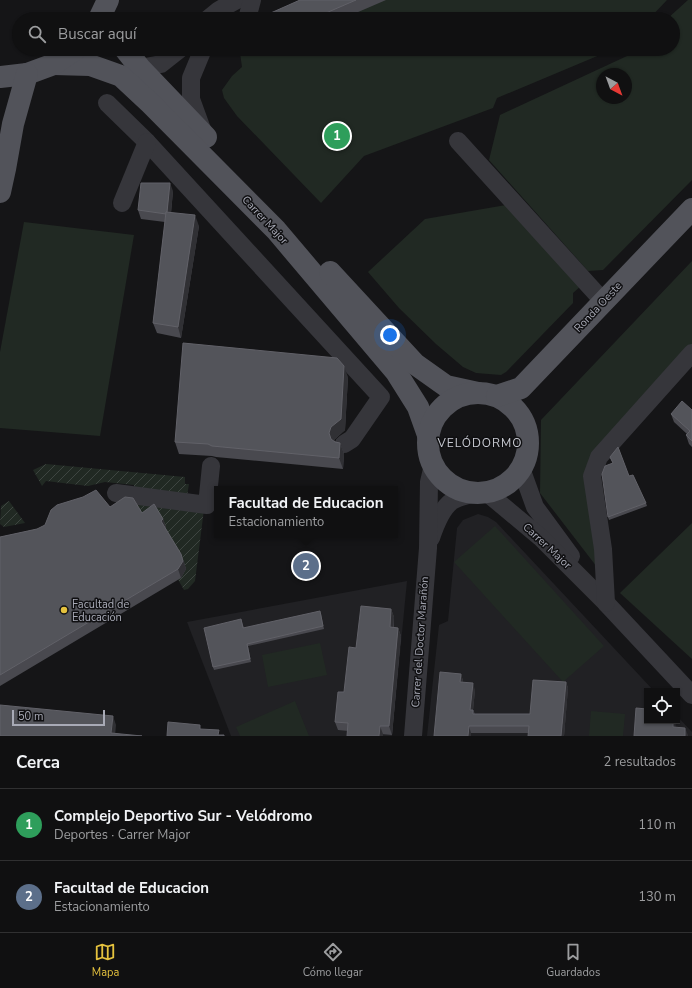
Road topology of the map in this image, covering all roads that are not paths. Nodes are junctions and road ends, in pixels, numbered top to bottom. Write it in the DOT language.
graph roads {
  1 [pos="237,0"];
  2 [pos="252,0"];
  3 [pos="217,12"];
  4 [pos="236,12"];
  5 [pos="249,12"];
  6 [pos="66,56"];
  7 [pos="131,56"];
  8 [pos="171,56"];
  9 [pos="200,56"];
  10 [pos="54,64"];
  11 [pos="140,68"];
  12 [pos="27,74"];
  13 [pos="0,77"];
  14 [pos="107,103"];
  15 [pos="205,136"];
  16 [pos="458,141"];
  17 [pos="147,142"];
  18 [pos="0,192"];
  19 [pos="122,203"];
  20 [pos="692,208"];
  21 [pos="692,228"];
  22 [pos="603,301"];
  23 [pos="692,353"];
  24 [pos="396,372"];
  25 [pos="488,394"];
  26 [pos="411,395"];
  27 [pos="381,397"];
  28 [pos="517,411"];
  29 [pos="428,435"];
  30 [pos="344,444"];
  31 [pos="433,465"];
  32 [pos="212,466"];
  33 [pos="521,468"];
  34 [pos="116,493"];
  35 [pos="480,493"];
  36 [pos="428,548"];
  37 [pos="606,603"];
  38 [pos="692,695"];
  39 [pos="413,736"];
  1 -- 3 [label="street"];
  2 -- 4 [label="street"];
  2 -- 5 [label="street"];
  6 -- 10 [label="main road"];
  7 -- 11 [label="main road, Carrer Major"];
  8 -- 11 [label="street"];
  9 -- 15 [label="street"];
  10 -- 12 [label="main road"];
  10 -- 24 [label="main road, Carrer Major"];
  11 -- 15 [label="main road, Carrer Major"];
  12 -- 13 [label="main road"];
  12 -- 18 [label="main road"];
  14 -- 17 [label="street"];
  15 -- 25 [label="main road, Carrer Major"];
  16 -- 22 [label="street"];
  17 -- 19 [label="street"];
  17 -- 27 [label="street"];
  20 -- 22 [label="main road, Ronda Oeste"];
  21 -- 28 [label="main road, Ronda Oeste"];
  22 -- 25 [label="main road, Ronda Oeste"];
  23 -- 37 [label="street"];
  24 -- 26 [label="main road, Carrer Major"];
  24 -- 27 [label="street"];
  25 -- 28 [label="main road"];
  25 -- 29 [label="main road"];
  26 -- 27 [label="street"];
  26 -- 29 [label="main road, Carrer Major"];
  27 -- 30 [label="street"];
  28 -- 33 [label="main road"];
  29 -- 31 [label="main road"];
  31 -- 35 [label="main road"];
  31 -- 36 [label="street"];
  32 -- 34 [label="street"];
  33 -- 35 [label="main road"];
  33 -- 37 [label="street, Carrer Major"];
  35 -- 36 [label="street"];
  35 -- 37 [label="street, Carrer Major"];
  36 -- 39 [label="street, Carrer del Doctor Marañón"];
  37 -- 38 [label="street, Carrer Major"];
}
